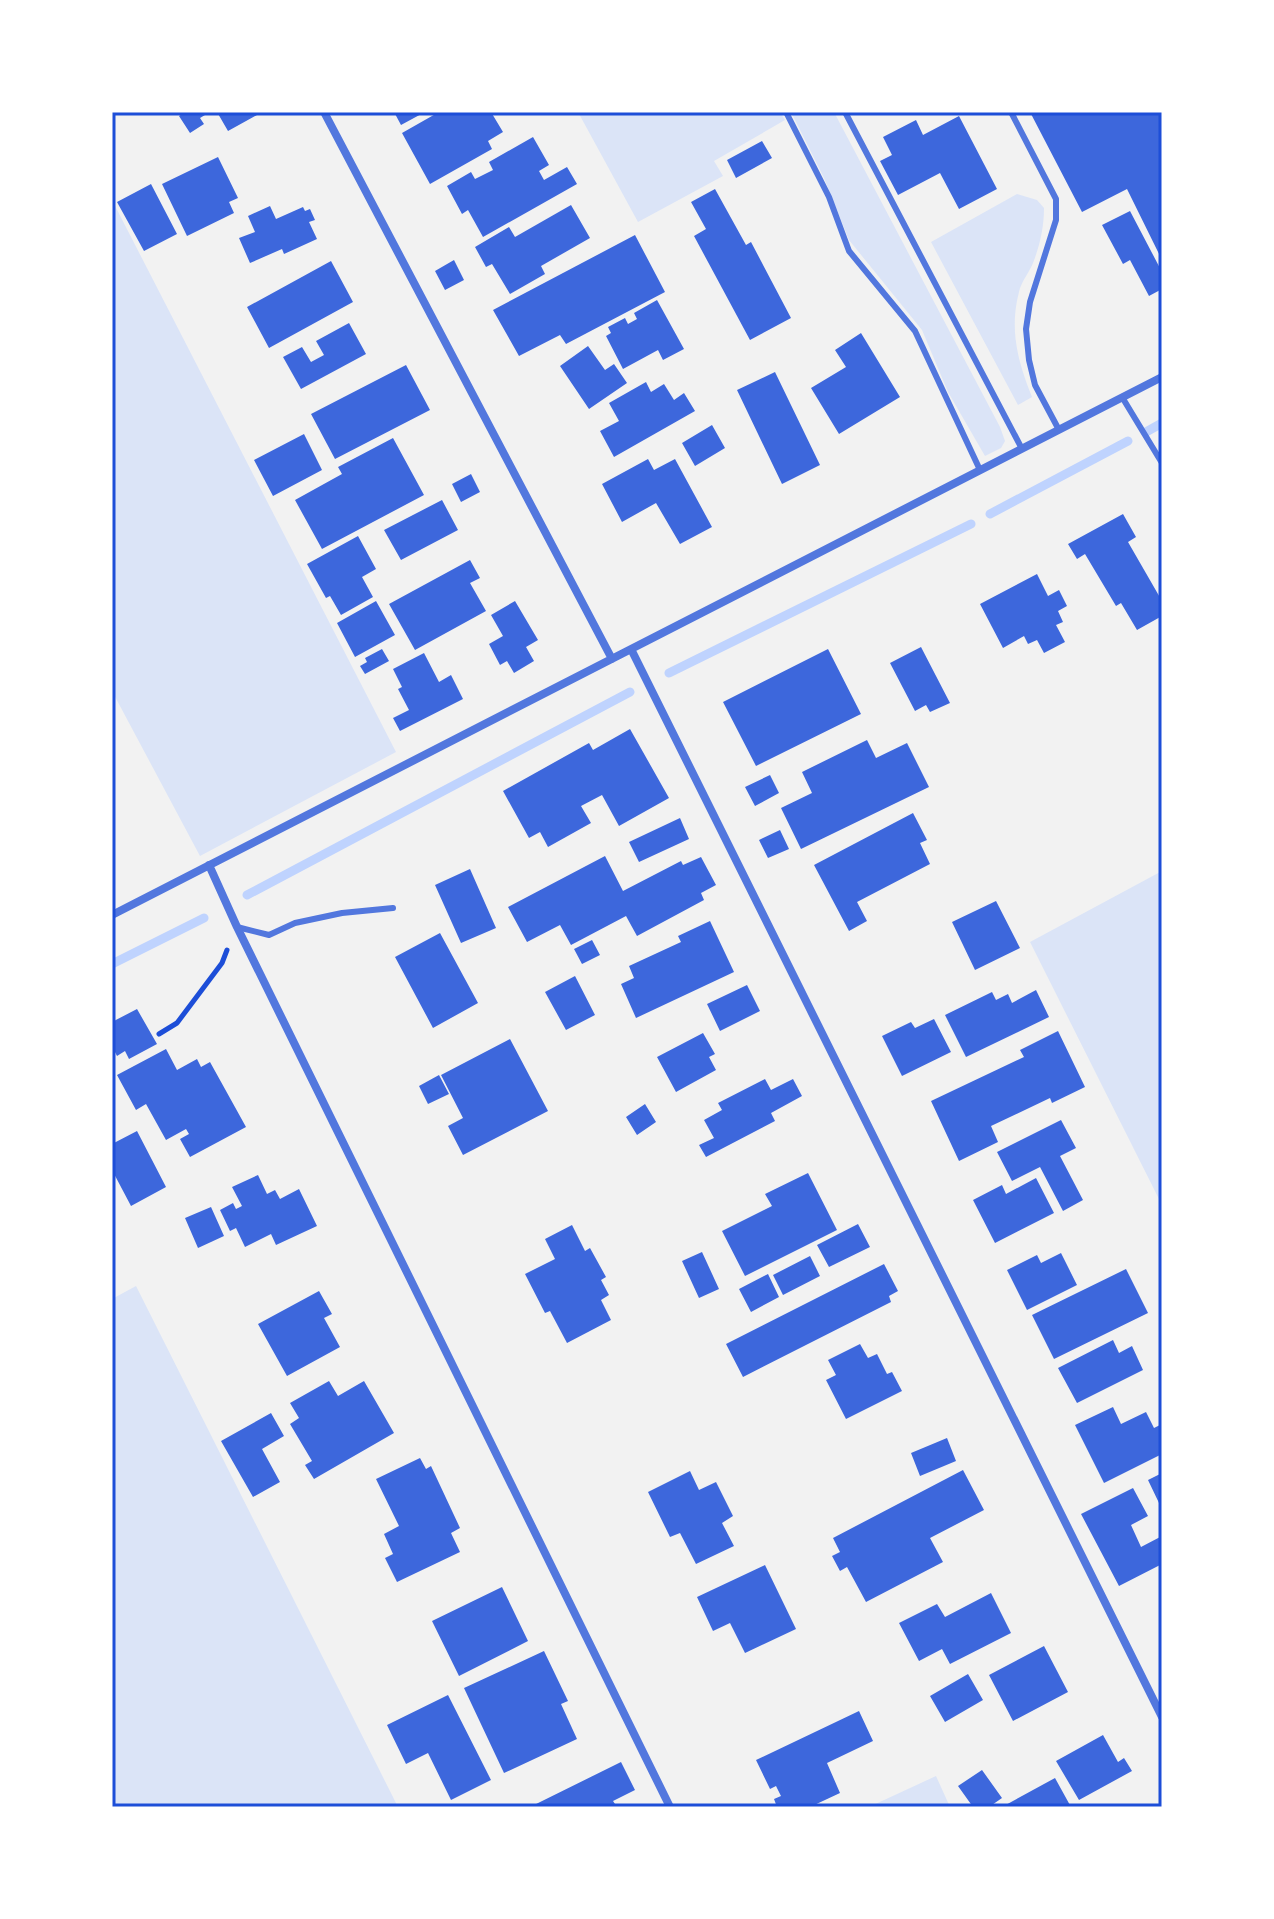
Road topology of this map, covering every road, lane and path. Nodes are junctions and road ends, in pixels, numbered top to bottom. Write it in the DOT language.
graph roads {
  1 [pos="324,112"];
  2 [pos="786,112"];
  3 [pos="845,112"];
  4 [pos="1011,112"];
  5 [pos="1162,377"];
  6 [pos="1122,397"];
  7 [pos="1059,430"];
  8 [pos="1022,449"];
  9 [pos="1162,463"];
  10 [pos="980,470"];
  11 [pos="631,649"];
  12 [pos="612,659"];
  13 [pos="209,865"];
  14 [pos="393,908"];
  15 [pos="112,915"];
  16 [pos="237,927"];
  17 [pos="159,1034"];
  18 [pos="1162,1717"];
  19 [pos="670,1807"];
  1 -- 12 [label="street"];
  2 -- 10 [label="lane"];
  3 -- 8 [label="lane"];
  4 -- 7 [label="lane"];
  5 -- 6 [label="street"];
  6 -- 7 [label="street"];
  6 -- 9 [label="lane"];
  7 -- 8 [label="street"];
  8 -- 10 [label="street"];
  10 -- 11 [label="street"];
  11 -- 12 [label="street"];
  11 -- 18 [label="street"];
  12 -- 13 [label="street"];
  13 -- 15 [label="street"];
  13 -- 16 [label="street"];
  14 -- 16 [label="lane"];
  16 -- 17 [label="path"];
  16 -- 19 [label="street"];
}
